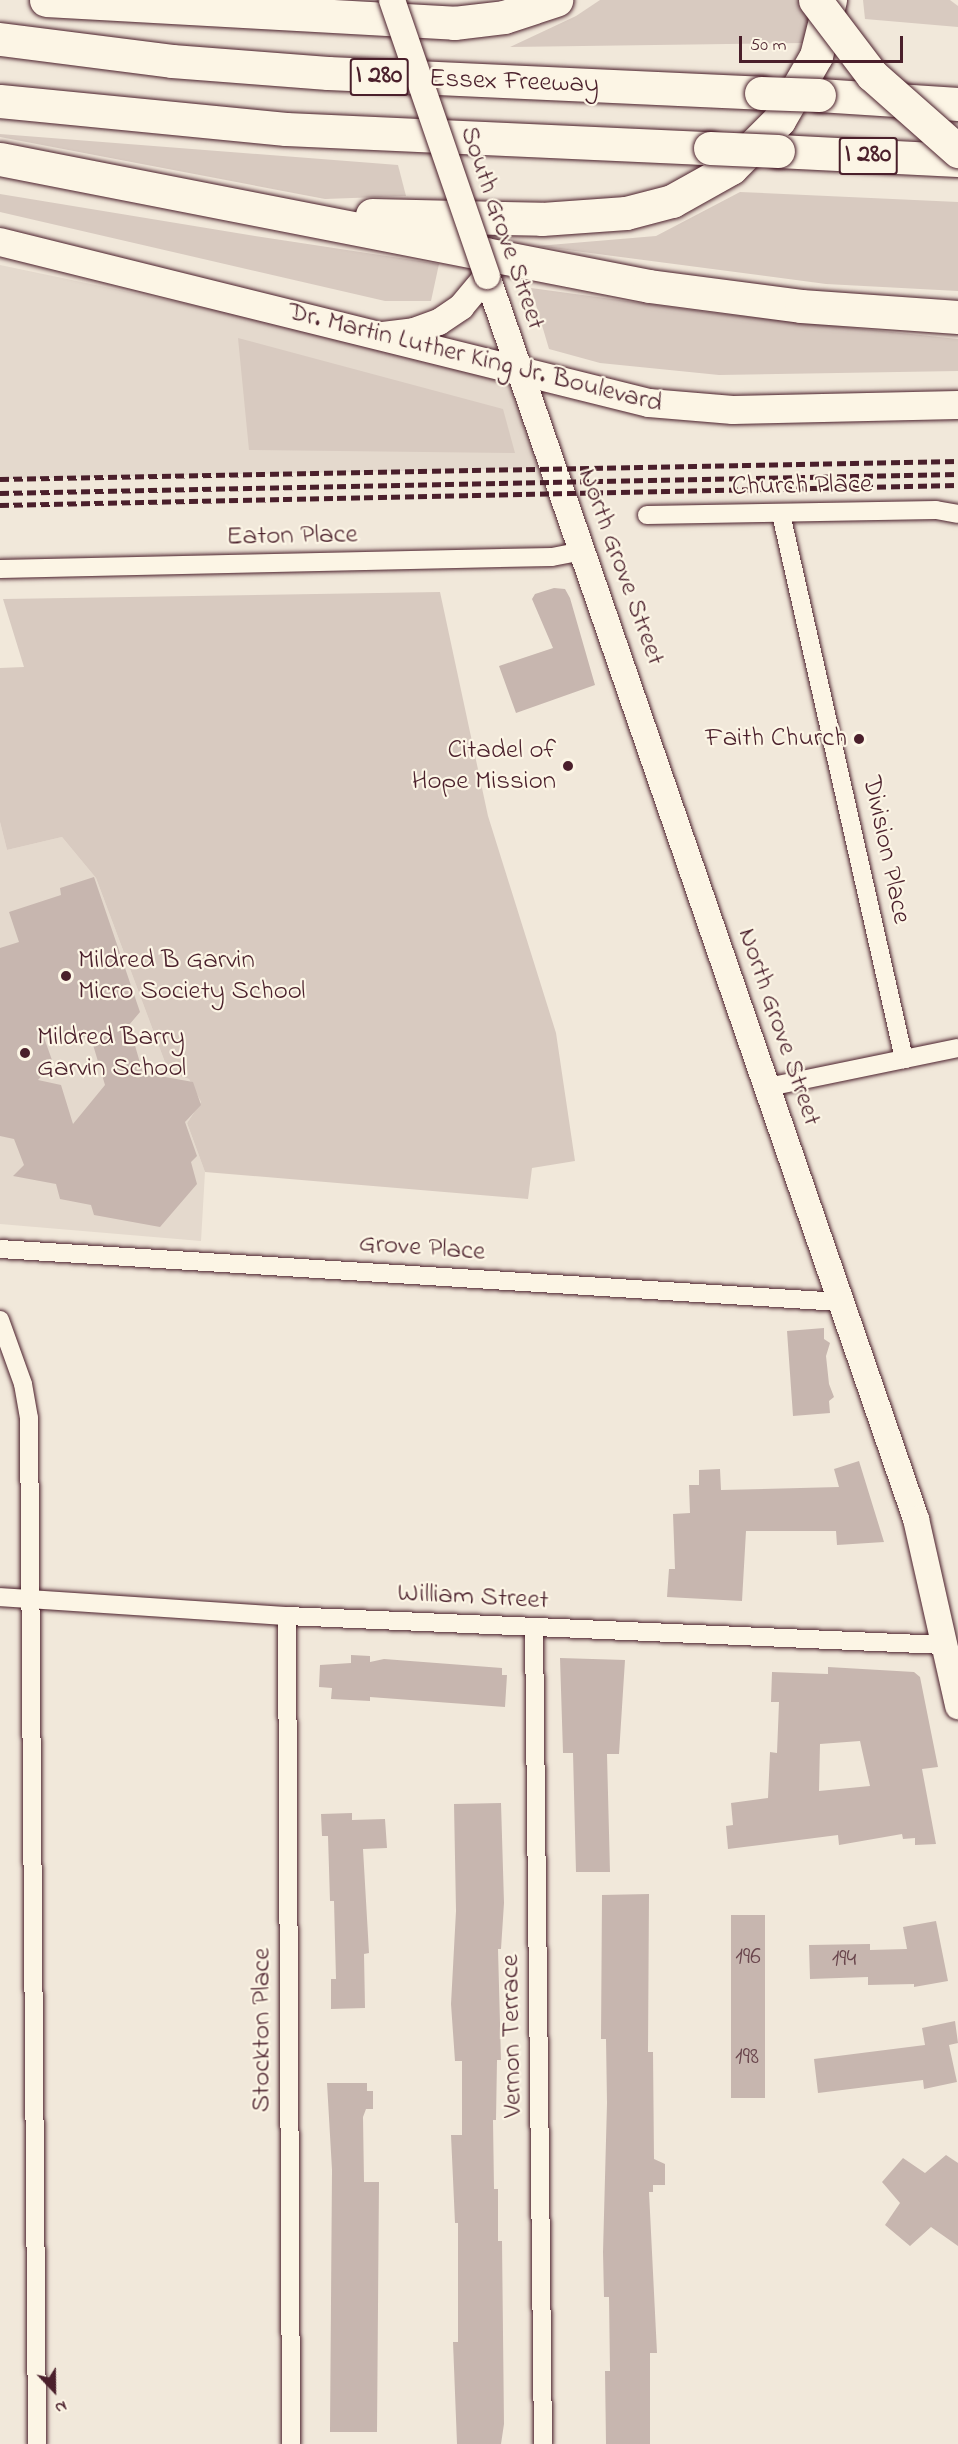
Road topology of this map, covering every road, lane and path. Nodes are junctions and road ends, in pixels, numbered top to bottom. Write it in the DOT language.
graph roads {
  1 [pos="46,0"];
  2 [pos="392,0"];
  3 [pos="556,0"];
  4 [pos="815,0"];
  5 [pos="830,0"];
  6 [pos="0,39"];
  7 [pos="958,87"];
  8 [pos="819,96"];
  9 [pos="0,101"];
  10 [pos="958,104"];
  11 [pos="958,151"];
  12 [pos="0,159"];
  13 [pos="958,160"];
  14 [pos="192,193"];
  15 [pos="0,242"];
  16 [pos="487,276"];
  17 [pos="958,317"];
  18 [pos="370,335"];
  19 [pos="521,374"];
  20 [pos="958,405"];
  21 [pos="781,514"];
  22 [pos="958,514"];
  23 [pos="647,515"];
  24 [pos="584,551"];
  25 [pos="0,569"];
  26 [pos="958,1048"];
  27 [pos="904,1059"];
  28 [pos="768,1087"];
  29 [pos="0,1249"];
  30 [pos="840,1302"];
  31 [pos="0,1320"];
  32 [pos="0,1597"];
  33 [pos="30,1599"];
  34 [pos="287,1616"];
  35 [pos="534,1627"];
  36 [pos="944,1645"];
  37 [pos="958,1706"];
  38 [pos="37,2444"];
  39 [pos="291,2444"];
  40 [pos="543,2444"];
  1 -- 3 [label="highway"];
  2 -- 16 [label="main road, South Grove Street, bridge"];
  4 -- 11 [label="highway, bridge"];
  5 -- 14 [label="highway"];
  6 -- 8 [label="highway, Essex Freeway / I 280, bridge"];
  7 -- 8 [label="highway"];
  8 -- 10 [label="highway, Essex Freeway / I 280"];
  9 -- 13 [label="highway, Essex Freeway / I 280, bridge"];
  12 -- 14 [label="highway"];
  14 -- 17 [label="highway"];
  15 -- 18 [label="main road, Dr. Martin Luther King Jr. Boulevard"];
  16 -- 18 [label="main road"];
  16 -- 19 [label="main road, South Grove Street"];
  18 -- 19 [label="main road, Dr. Martin Luther King Jr. Boulevard"];
  19 -- 20 [label="main road, Dr. Martin Luther King Jr. Boulevard"];
  19 -- 24 [label="main road, North Grove Street"];
  21 -- 22 [label="street, Church Place"];
  21 -- 23 [label="street, Church Place"];
  21 -- 27 [label="street, Division Place"];
  24 -- 25 [label="street, Eaton Place"];
  24 -- 28 [label="main road, North Grove Street"];
  26 -- 27 [label="street"];
  27 -- 28 [label="street"];
  28 -- 30 [label="main road, North Grove Street"];
  29 -- 30 [label="street, Grove Place"];
  30 -- 36 [label="main road, North Grove Street"];
  31 -- 33 [label="street"];
  32 -- 33 [label="street, William Street"];
  33 -- 34 [label="street, William Street"];
  33 -- 38 [label="street"];
  34 -- 35 [label="street, William Street"];
  34 -- 39 [label="street, Stockton Place"];
  35 -- 36 [label="street, William Street"];
  35 -- 40 [label="street, Vernon Terrace"];
  36 -- 37 [label="main road, North Grove Street"];
}
